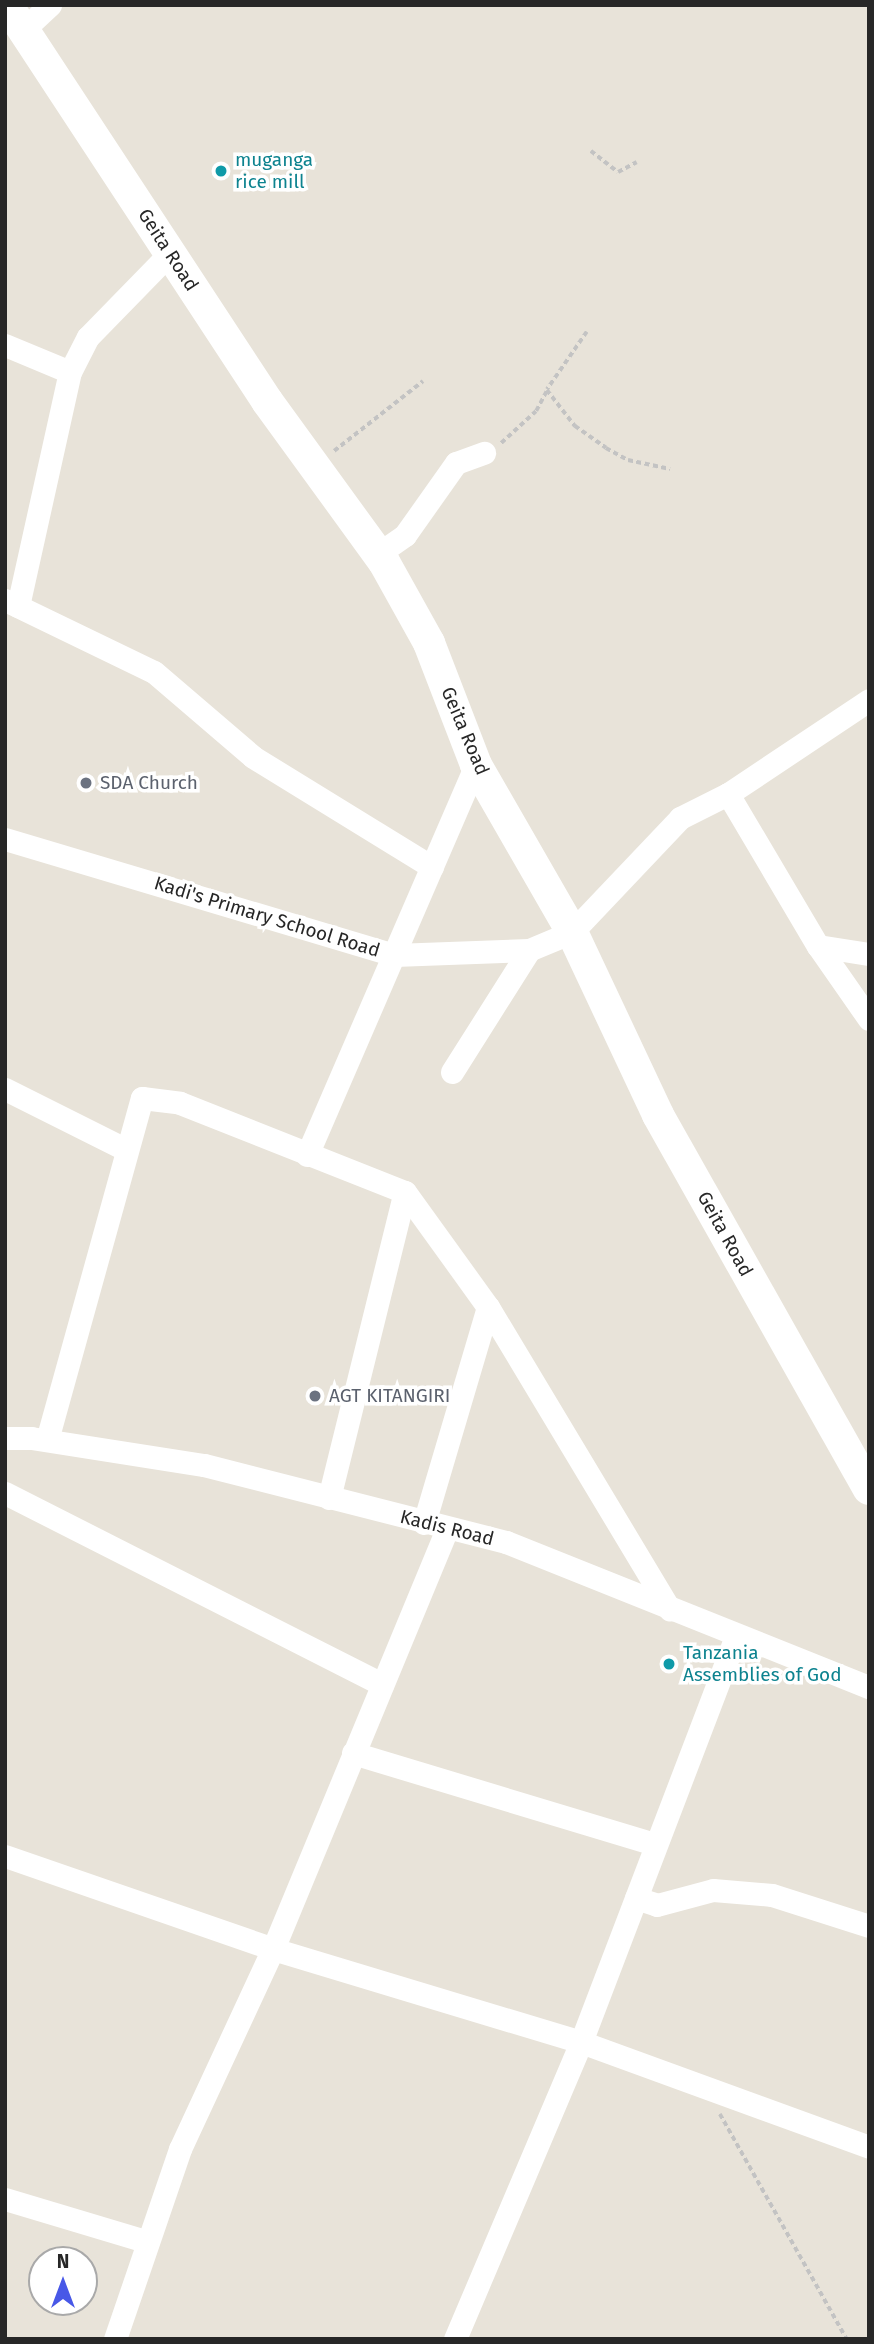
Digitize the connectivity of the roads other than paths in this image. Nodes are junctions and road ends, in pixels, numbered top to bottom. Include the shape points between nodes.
1 (50, 5) edge
2 (15, 18) edge
3 (170, 253) junction
4 (5, 345) edge
5 (69, 372) junction
6 (484, 453) road end
7 (378, 554) junction
8 (12, 603) edge
9 (869, 701) edge
10 (476, 765) junction
11 (728, 794) junction
12 (5, 839) edge
13 (432, 867) junction
14 (572, 932) junction
15 (818, 946) junction
16 (529, 950) junction
17 (869, 954) edge
18 (394, 955) junction
19 (869, 1020) edge
20 (452, 1072) dead end
21 (5, 1089) edge
22 (125, 1149) junction
23 (307, 1155) junction
24 (405, 1192) junction
25 (488, 1307) junction
26 (5, 1438) edge
27 (47, 1440) junction
28 (869, 1489) edge
29 (5, 1493) edge
30 (329, 1498) junction
31 (435, 1526) junction
32 (670, 1610) junction
33 (736, 1637) junction
34 (382, 1684) junction
35 (869, 1687) edge
36 (353, 1753) junction
37 (654, 1844) junction
38 (5, 1856) edge
39 (636, 1898) junction
40 (869, 1926) edge
41 (273, 1949) junction
42 (581, 2042) junction
43 (869, 2147) edge
44 (5, 2199) edge
45 (148, 2242) junction
46 (115, 2339) edge
47 (455, 2339) edge

1 - 2 street
2 - 3 main road, Geita Road
3 - 5 street via 88,337
3 - 7 main road, Geita Road
4 - 5 street
5 - 8 street
6 - 7 street via 456,463 405,535
7 - 10 main road, Geita Road via 429,643
8 - 13 street via 154,672 253,757
9 - 11 street
10 - 13 street
10 - 14 main road, Geita Road
11 - 14 street via 680,818
11 - 15 street
12 - 18 street, Kadi's Primary School Road
13 - 18 street
14 - 16 street, Kadi's Primary School Road
14 - 28 main road, Geita Road via 658,1115
15 - 17 street
15 - 19 street
16 - 18 street, Kadi's Primary School Road
16 - 20 street
18 - 23 street
21 - 22 street
22 - 23 street via 142,1098 180,1103
22 - 27 street
23 - 24 street
24 - 25 street
24 - 30 street
25 - 31 street
25 - 32 street
26 - 27 street, Kadis Road
27 - 30 street, Kadis Road via 204,1465
29 - 34 street
30 - 31 street, Kadis Road
31 - 32 street, Kadis Road via 506,1542
31 - 34 street
32 - 33 street, Kadis Road
33 - 35 street, Kadis Road
33 - 37 street
34 - 36 street
36 - 37 street
36 - 41 street
37 - 39 street
38 - 41 street
39 - 40 street via 657,1905 713,1890 772,1895
39 - 42 street
41 - 42 street
41 - 45 street via 180,2149
42 - 43 street
42 - 47 street
44 - 45 street
45 - 46 street

